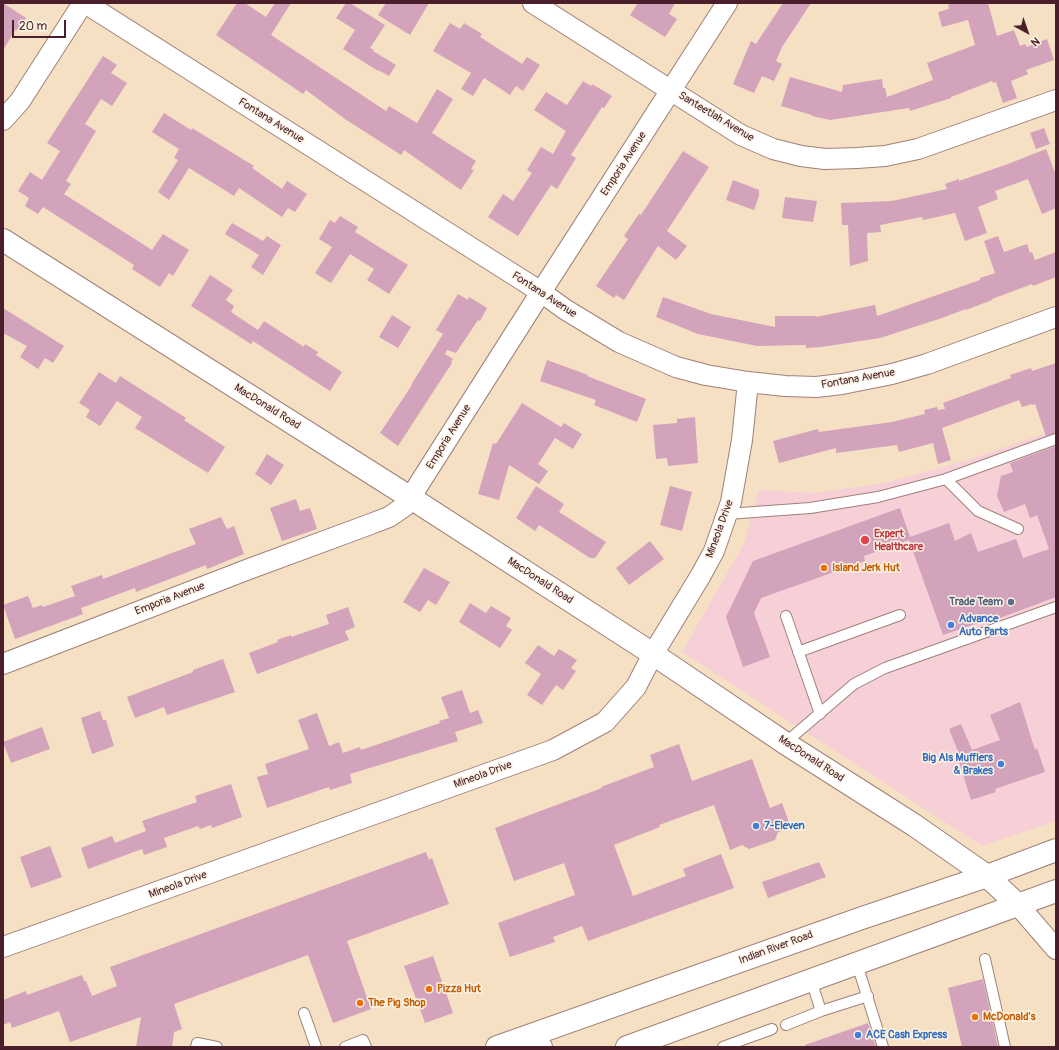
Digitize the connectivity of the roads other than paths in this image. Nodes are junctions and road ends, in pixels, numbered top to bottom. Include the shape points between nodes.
1 (84, 3) edge
2 (533, 3) edge
3 (727, 3) edge
4 (671, 90) junction
5 (1056, 100) edge
6 (3, 120) edge
7 (3, 240) edge
8 (541, 292) junction
9 (1056, 317) edge
10 (748, 382) junction
11 (1056, 439) edge
12 (946, 479) junction
13 (411, 498) junction
14 (727, 514) junction
15 (1018, 529) dead end
16 (1056, 607) edge
17 (900, 615) dead end
18 (786, 616) dead end
19 (798, 652) junction
20 (653, 654) junction
21 (3, 664) edge
22 (820, 714) junction
23 (785, 743) junction
24 (1056, 850) edge
25 (987, 876) junction
26 (1056, 891) edge
27 (1018, 905) junction
28 (3, 948) edge
29 (1056, 949) edge
30 (985, 959) dead end
31 (857, 964) junction
32 (811, 980) junction
33 (868, 996) junction
34 (821, 1011) junction
35 (304, 1013) dead end
36 (786, 1025) dead end
37 (772, 1029) dead end
38 (537, 1043) edge
39 (636, 1045) edge
40 (196, 1047) edge
41 (216, 1047) edge
42 (316, 1047) edge
43 (345, 1047) edge
44 (366, 1047) edge
45 (497, 1047) edge
46 (723, 1047) edge
47 (884, 1047) edge
48 (1005, 1047) edge

1 - 6 street via 20,101
1 - 8 street, Fontana Avenue
2 - 4 street, Santeetlah Avenue
3 - 4 street, Emporia Avenue
4 - 5 street, Santeetlah Avenue via 741,135 773,149 825,159 885,156 918,149
4 - 8 street, Emporia Avenue
7 - 13 street, MacDonald Road
8 - 10 street, Fontana Avenue via 626,346 676,367
8 - 13 street, Emporia Avenue
9 - 10 street, Fontana Avenue via 928,364 892,374 816,387
10 - 14 street, Mineola Drive via 742,440
11 - 12 lane
12 - 14 lane via 878,497 817,507
12 - 15 lane via 978,511
13 - 20 street, MacDonald Road
13 - 21 street, Emporia Avenue via 405,506 389,517
14 - 20 street, Mineola Drive via 714,552
16 - 22 lane via 885,668 854,684
17 - 19 lane
18 - 19 lane
19 - 22 lane
20 - 23 street, MacDonald Road
20 - 28 street, Mineola Drive via 636,688 605,722 553,750
22 - 23 lane
23 - 25 street, MacDonald Road via 914,825
24 - 25 street, Indian River Road
25 - 27 street, MacDonald Road
25 - 38 street, Indian River Road via 862,918
26 - 27 street
27 - 29 street, MacDonald Road
27 - 31 street
30 - 48 lane
31 - 32 street
31 - 33 lane
32 - 34 lane
32 - 39 street
33 - 34 lane
33 - 47 lane
34 - 36 lane
35 - 42 lane
37 - 46 lane
38 - 45 street, Indian River Road
40 - 41 lane via 197,1043
43 - 44 lane via 363,1040

